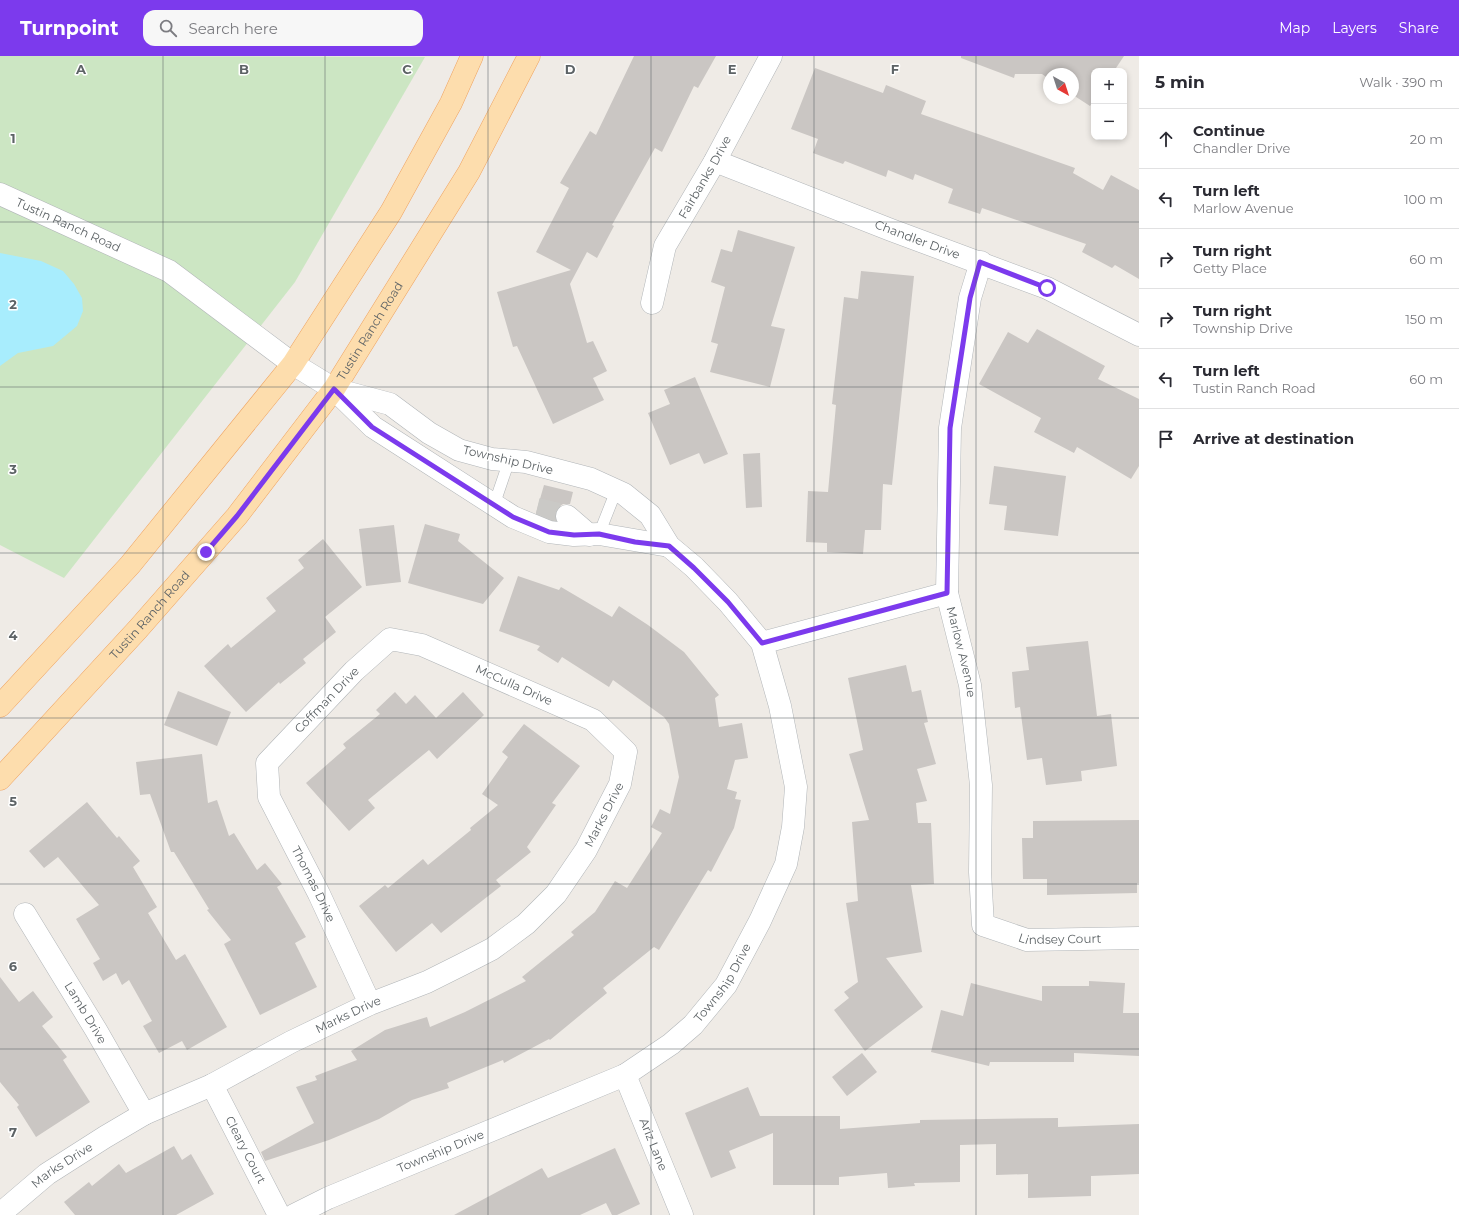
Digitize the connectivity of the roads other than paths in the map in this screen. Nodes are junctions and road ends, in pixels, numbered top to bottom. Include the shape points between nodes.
1 (472, 56) edge
2 (530, 56) edge
3 (771, 56) edge
4 (715, 161) junction
5 (0, 194) edge
6 (980, 262) junction
7 (652, 304) dead end
8 (1139, 335) edge
9 (293, 364) junction
10 (334, 389) junction
11 (509, 461) junction
12 (616, 491) junction
13 (494, 505) junction
14 (537, 509) tunnel mouth
15 (567, 516) tunnel mouth
16 (513, 517) junction
17 (594, 535) junction
18 (669, 546) junction
19 (947, 593) junction
20 (390, 639) joint
21 (762, 643) junction
22 (0, 706) edge
23 (626, 752) joint
24 (267, 763) joint
25 (0, 779) edge
26 (25, 914) dead end
27 (983, 925) joint
28 (1139, 938) edge
29 (370, 1004) junction
30 (625, 1075) junction
31 (212, 1084) junction
32 (144, 1114) junction
33 (0, 1214) edge
34 (279, 1215) edge
35 (294, 1215) edge
36 (682, 1215) edge

1 - 9 main road via 450,103 391,212
2 - 10 main road, Tustin Ranch Road via 469,172
3 - 4 street, Fairbanks Drive
4 - 6 street, Chandler Drive
4 - 7 street, Fairbanks Drive via 665,246
5 - 9 street, Tustin Ranch Road via 169,271
6 - 8 street, Chandler Drive via 1047,288
6 - 19 street, Marlow Avenue via 970,298 950,428
9 - 10 street, Township Drive
9 - 22 main road via 130,565
10 - 11 street, Township Drive via 390,404 429,433 459,450
10 - 13 street, Township Drive via 372,427
10 - 25 main road, Tustin Ranch Road via 237,516 138,629
11 - 12 street, Township Drive via 526,462 591,479
11 - 13 lane
12 - 17 lane
12 - 18 street, Township Drive via 624,494 650,515
13 - 16 street, Township Drive
14 - 16 street
15 - 17 street, Township Drive
16 - 17 street, Township Drive via 549,532
17 - 18 street, Township Drive
18 - 21 street, Township Drive via 728,602
19 - 21 street
19 - 27 street, Marlow Avenue via 970,685 981,785 980,872
20 - 23 street, McCulla Drive via 422,645 593,720
20 - 24 street, Coffman Drive via 354,671
21 - 30 street, Township Drive via 780,706 796,787 793,826 786,864 760,921 726,985 693,1025 671,1044
23 - 29 street, Marks Drive via 620,784 586,850 556,894 526,924 492,949 461,965 427,982
24 - 29 street, Thomas Drive via 269,797 323,901
26 - 32 street, Lamb Drive
27 - 28 street, Lindsey Court via 1027,940
29 - 31 street, Marks Drive via 290,1042
30 - 35 street, Township Drive via 328,1198
30 - 36 street, Ariz Lane
31 - 32 street, Marks Drive
31 - 34 street, Cleary Court
32 - 33 street, Marks Drive via 47,1174

